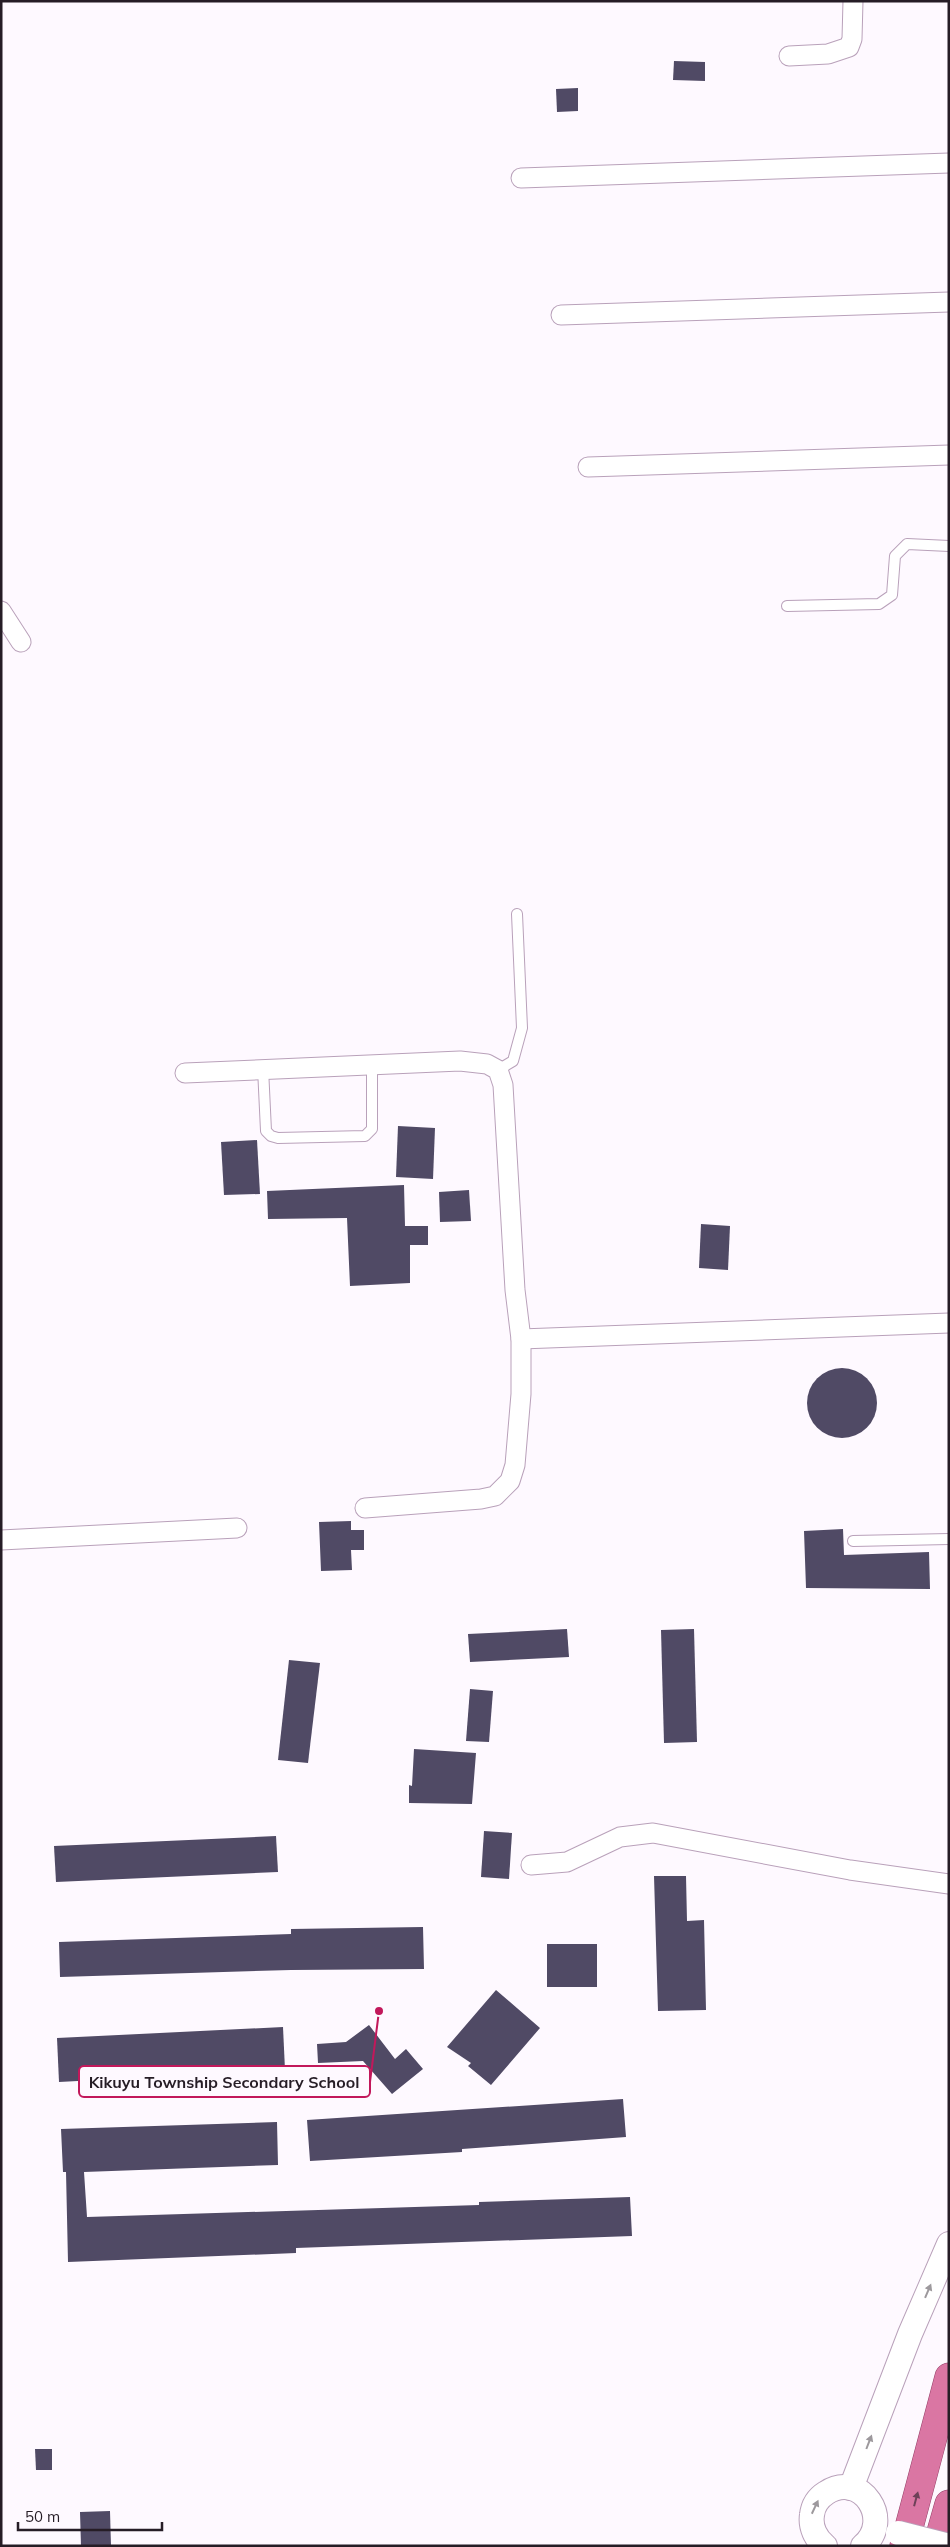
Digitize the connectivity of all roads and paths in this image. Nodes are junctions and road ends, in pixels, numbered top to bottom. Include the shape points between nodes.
1 (853, 1) edge
2 (788, 56) dead end
3 (949, 164) edge
4 (521, 178) dead end
5 (949, 302) edge
6 (560, 315) dead end
7 (949, 455) edge
8 (588, 467) dead end
9 (949, 546) edge
10 (787, 606) dead end
11 (1, 611) edge
12 (21, 642) dead end
13 (517, 914) dead end
14 (372, 1064) junction
15 (263, 1068) junction
16 (498, 1070) junction
17 (184, 1073) dead end
18 (949, 1323) edge
19 (521, 1339) junction
20 (365, 1508) dead end
21 (237, 1528) dead end
22 (949, 1539) edge
23 (1, 1540) edge
24 (853, 1541) dead end
25 (532, 1865) dead end
26 (949, 1884) edge
27 (949, 2244) edge
28 (949, 2377) edge
29 (851, 2488) junction
30 (949, 2504) edge
31 (869, 2537) edge
32 (901, 2540) edge
33 (825, 2546) edge
34 (937, 2546) edge
35 (949, 2546) edge

1 - 2 street via 849,47 828,54
3 - 4 street
5 - 6 street
7 - 8 street
9 - 10 lane via 906,544 895,556 892,595 879,604
11 - 12 street
13 - 16 lane via 522,1028 513,1061
14 - 15 street
14 - 15 lane via 372,1129 365,1136 271,1136 266,1131
14 - 16 street via 460,1062 488,1064
15 - 17 street
16 - 19 street via 503,1085 515,1290
18 - 19 street
19 - 20 street via 521,1394 515,1465 504,1490 496,1496 481,1499
21 - 23 street
22 - 24 lane
25 - 26 street via 567,1862 620,1837 653,1833 850,1870
29 -> 27 street via 910,2334
32 -> 28 highway
29 - 31 street via 869,2498 876,2513
33 -> 29 street via 812,2526 815,2504 831,2490
30 - 34 highway
31 - 32 street
32 - 35 street, bridge

